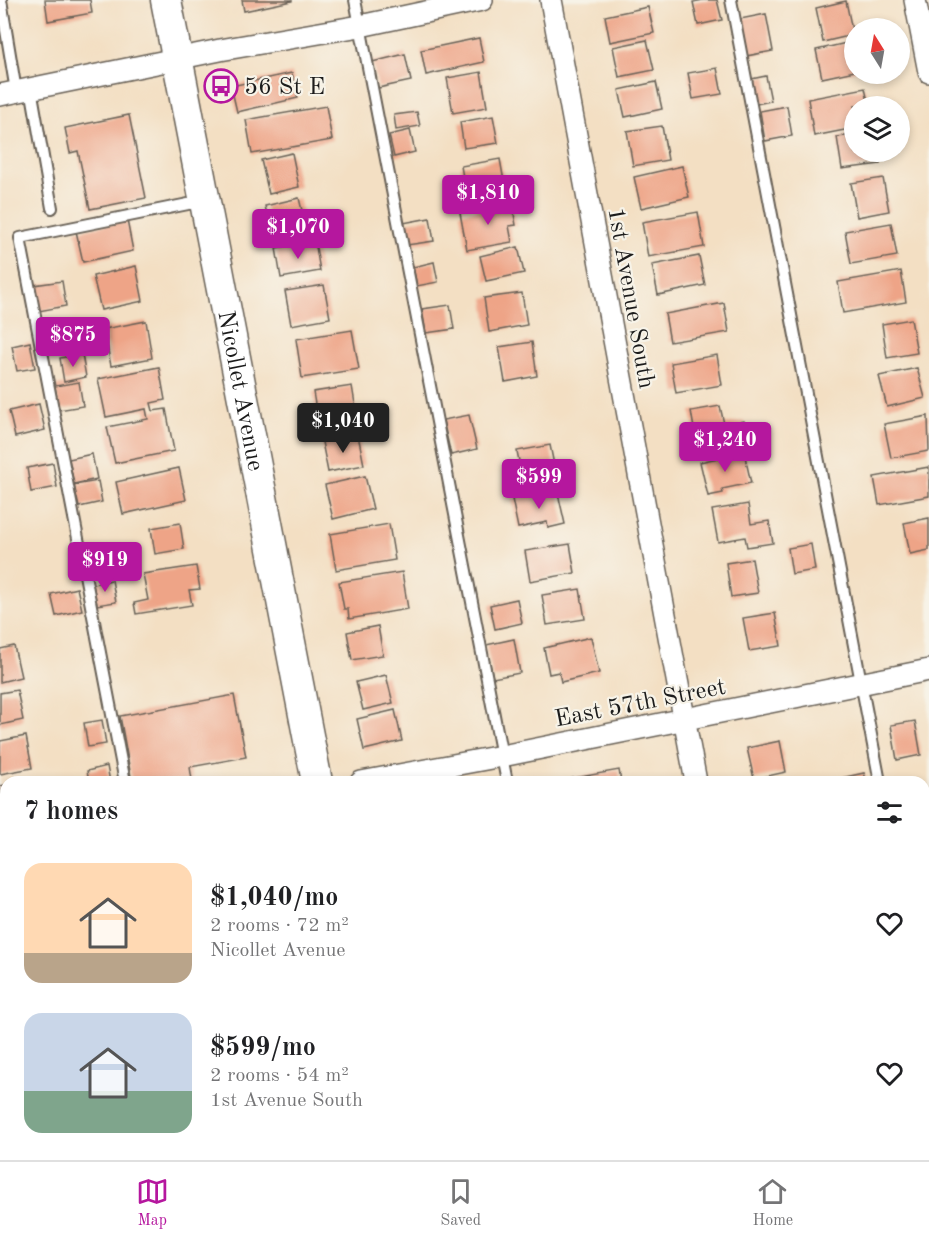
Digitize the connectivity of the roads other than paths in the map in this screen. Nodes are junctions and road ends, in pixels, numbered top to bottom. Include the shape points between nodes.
1 (1, 0) edge
2 (166, 0) edge
3 (356, 0) edge
4 (482, 0) edge
5 (551, 0) edge
6 (731, 0) edge
7 (915, 0) edge
8 (360, 26) junction
9 (177, 58) junction
10 (929, 72) edge
11 (16, 91) edge
12 (206, 201) junction
13 (52, 208) dead end
14 (929, 670) edge
15 (862, 684) junction
16 (684, 720) junction
17 (502, 756) junction
18 (124, 776) edge
19 (316, 776) edge
20 (394, 776) edge
21 (506, 776) edge
22 (695, 776) edge
23 (879, 776) edge

1 - 11 lane
2 - 9 main road, Nicollet Avenue
3 - 8 lane
4 - 8 street
5 - 16 street, 1st Avenue South
6 - 15 lane
7 - 10 street
8 - 9 street
8 - 17 lane
9 - 11 street
9 - 12 main road, Nicollet Avenue
11 - 13 lane
12 - 18 lane via 20,238
12 - 19 main road, Nicollet Avenue
14 - 15 street, East 57th Street
15 - 16 street, East 57th Street
15 - 23 lane
16 - 17 street, East 57th Street
16 - 22 street, 1st Avenue South
17 - 20 street, East 57th Street
17 - 21 lane

